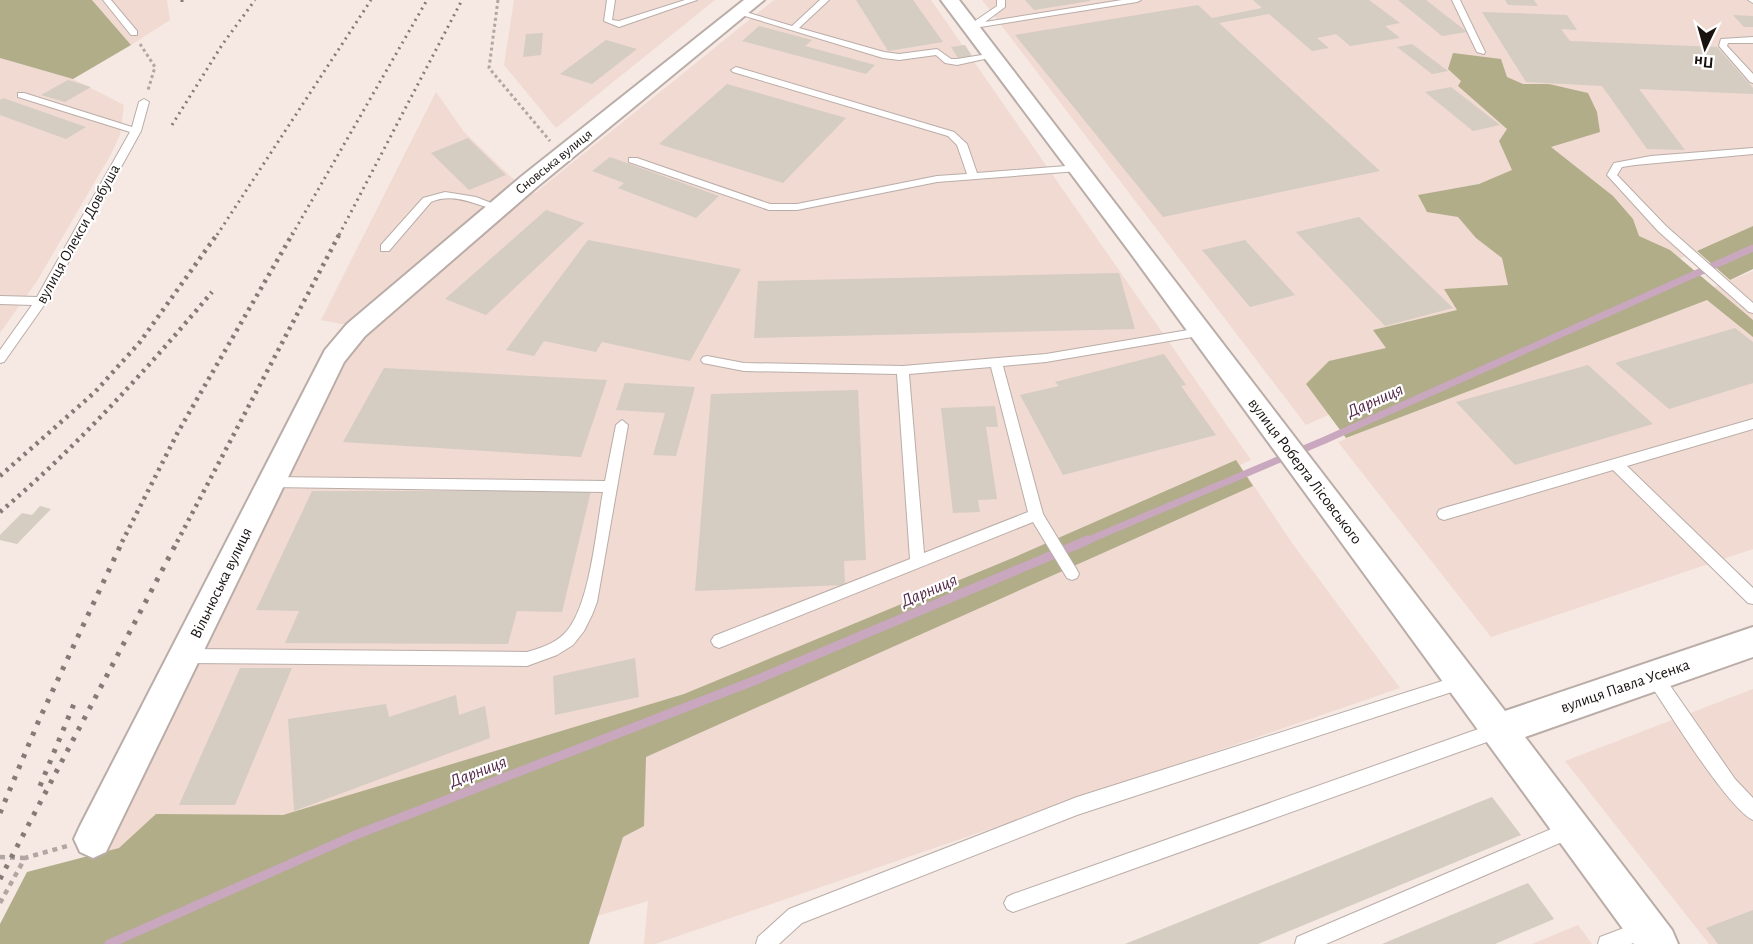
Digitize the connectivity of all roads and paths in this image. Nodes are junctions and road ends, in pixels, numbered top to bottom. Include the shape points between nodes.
1 (106, 0) edge
2 (498, 0) edge
3 (611, 0) edge
4 (693, 0) edge
5 (825, 0) edge
6 (950, 0) edge
7 (1001, 0) edge
8 (1137, 0) edge
9 (1456, 0) edge
10 (747, 7) edge
11 (971, 27) junction
12 (794, 28) junction
13 (134, 33) joint
14 (1753, 40) edge
15 (1481, 52) dead end
16 (993, 56) junction
17 (736, 70) dead end
18 (1753, 80) edge
19 (21, 94) dead end
20 (144, 102) joint
21 (136, 131) junction
22 (1753, 151) edge
23 (562, 155) junction
24 (633, 160) dead end
25 (1078, 168) junction
26 (973, 176) junction
27 (499, 208) junction
28 (385, 248) dead end
29 (0, 300) edge
30 (40, 302) junction
31 (1753, 309) edge
32 (356, 330) joint
33 (1200, 332) junction
34 (0, 359) edge
35 (707, 360) dead end
36 (996, 363) junction
37 (903, 370) junction
38 (1753, 424) edge
39 (622, 425) dead end
40 (1616, 464) junction
41 (271, 482) junction
42 (612, 487) junction
43 (1444, 514) dead end
44 (1036, 515) junction
45 (917, 562) junction
46 (1072, 574) dead end
47 (1753, 598) edge
48 (719, 641) dead end
49 (1753, 642) edge
50 (185, 656) junction
51 (1654, 676) junction
52 (1461, 682) junction
53 (1498, 730) junction
54 (1753, 811) edge
55 (1572, 829) junction
56 (93, 839) joint
57 (0, 858) edge
58 (25, 858) junction
59 (0, 903) edge
60 (1013, 903) dead end
61 (1653, 936) edge
62 (765, 944) edge
63 (1304, 944) edge
64 (1607, 944) edge

1 - 13 lane
2 - 23 path via 489,68
3 - 4 lane via 608,21 619,24
5 - 12 lane
6 - 11 street, вулиця Роберта Лісовського
7 - 11 lane via 999,10
8 - 11 lane
9 - 15 lane
10 - 12 lane
10 - 23 street, Сновська вулиця
11 - 16 street, вулиця Роберта Лісовського
12 - 16 lane via 891,57 937,52 956,62
13 - 20 path via 155,67
14 - 18 lane via 1724,41 1723,46
16 - 25 street, вулиця Роберта Лісовського
17 - 26 lane via 951,134 962,144
19 - 21 lane
20 - 21 lane, вулиця Олекси Довбуша
21 - 30 lane, вулиця Олекси Довбуша
22 - 31 lane via 1638,160 1618,165 1611,175 1677,245
23 - 27 street, Сновська вулиця
24 - 26 lane via 769,207 782,208
25 - 26 lane
25 - 33 street, вулиця Роберта Лісовського
27 - 28 lane via 457,195 435,195
27 - 32 street, Сновська вулиця
29 - 30 lane
30 - 34 lane, вулиця Олекси Довбуша
32 - 41 street, Вільнюська вулиця via 334,357
33 - 36 lane
33 - 52 street, вулиця Роберта Лісовського
35 - 37 lane via 744,367
36 - 37 lane
36 - 44 lane
37 - 45 lane
38 - 40 lane
39 - 42 lane
40 - 43 lane
40 - 47 lane
41 - 42 lane
41 - 50 street, Вільнюська вулиця
42 - 50 lane via 590,602 579,630 557,649 527,659
44 - 45 lane
44 - 46 lane
45 - 48 lane
49 - 51 street, вулиця Павла Усенка
50 - 56 street, Вільнюська вулиця
51 - 53 street, вулиця Павла Усенка
51 - 54 lane via 1729,785
52 - 53 street, вулиця Роберта Лісовського
52 - 62 lane via 1077,806 796,916
53 - 55 street, вулиця Роберта Лісовського
53 - 60 lane
55 - 61 street, вулиця Роберта Лісовського
55 - 63 lane
56 - 58 path
57 - 58 path
58 - 59 path
61 - 64 lane

